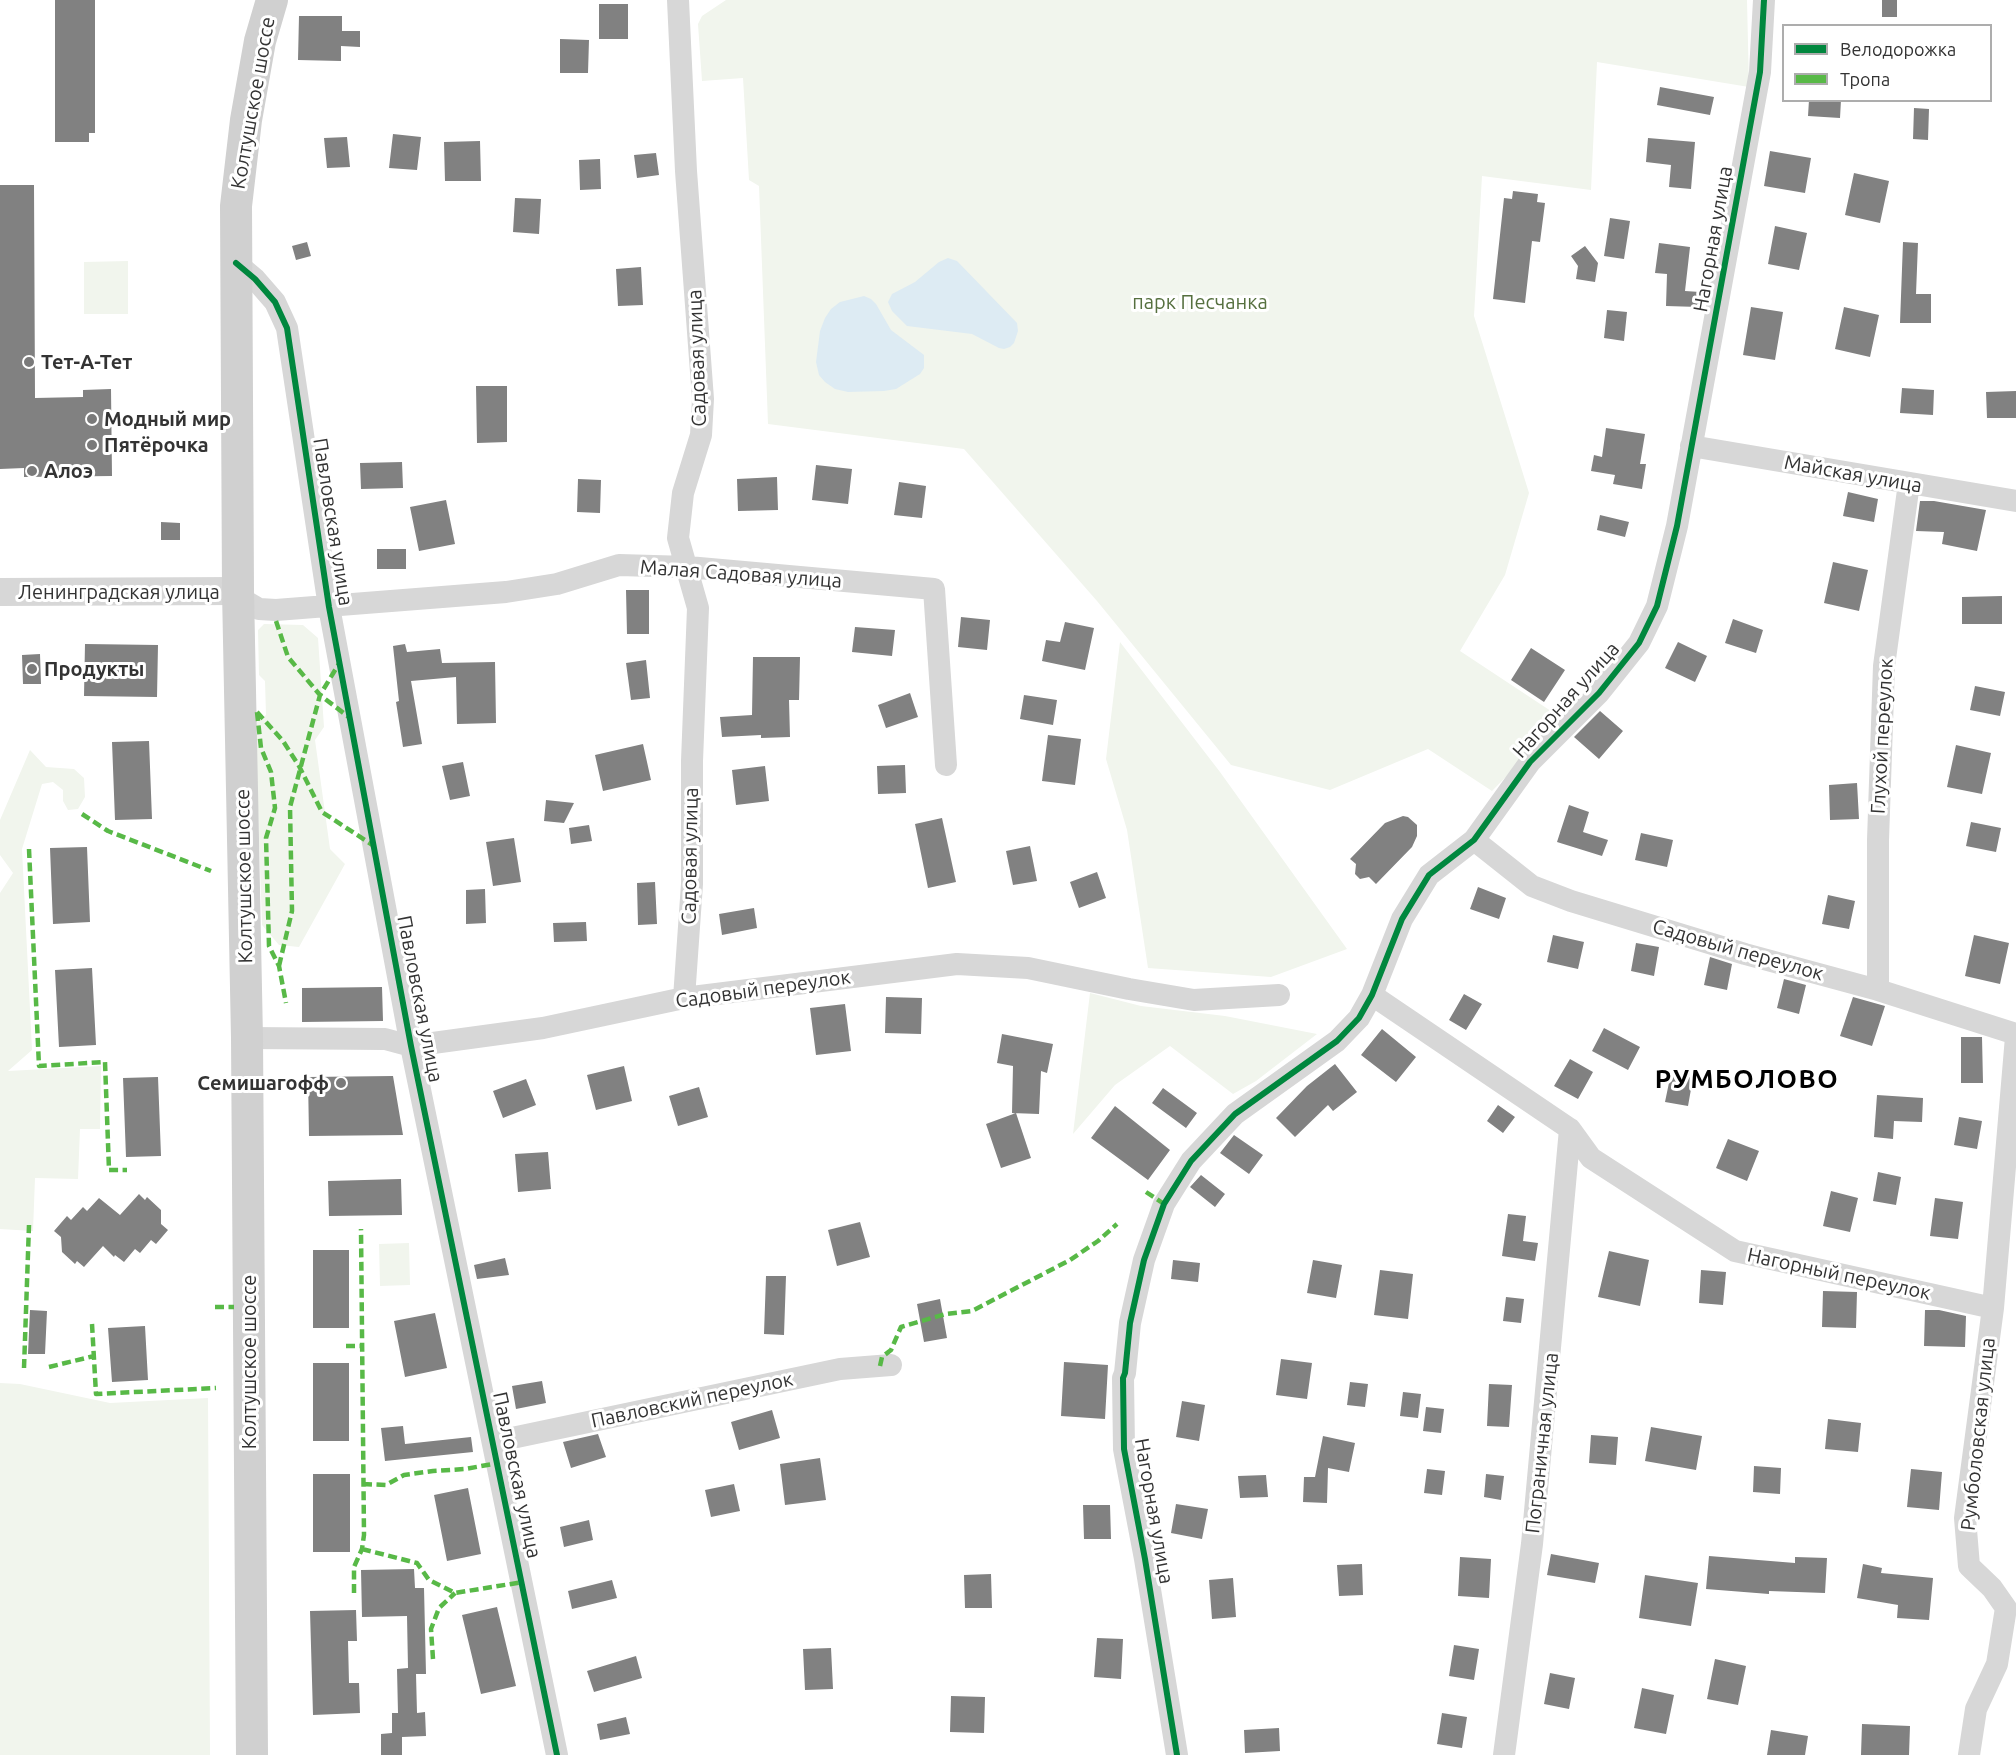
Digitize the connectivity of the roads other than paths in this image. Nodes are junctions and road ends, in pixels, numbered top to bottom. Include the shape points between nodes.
1 (272, 0) edge
2 (678, 0) edge
3 (1764, 0) edge
4 (236, 263) junction
5 (1691, 446) junction
6 (1909, 483) junction
7 (2016, 501) edge
8 (688, 567) junction
9 (238, 591) junction
10 (0, 592) edge
11 (329, 607) junction
12 (946, 765) dead end
13 (1474, 840) junction
14 (1878, 990) junction
15 (1279, 995) dead end
16 (1372, 995) junction
17 (684, 998) junction
18 (2016, 1035) edge
19 (247, 1038) junction
20 (411, 1046) junction
21 (1570, 1129) junction
22 (1993, 1308) junction
23 (891, 1365) dead end
24 (494, 1442) junction
25 (2011, 1613) edge
26 (252, 1755) edge
27 (557, 1755) edge
28 (1177, 1755) edge
29 (1504, 1755) edge
30 (1969, 1755) edge

1 - 4 main road, Колтушское шоссе via 260,41 246,120 236,206
2 - 8 street, Садовая улица via 703,399 700,435 682,493 678,538
3 - 5 street, Нагорная улица via 1760,72
4 - 9 main road, Колтушское шоссе
4 - 11 street, Павловская улица via 275,303 286,328
5 - 6 street, Майская улица
5 - 13 street, Нагорная улица via 1665,577 1657,606 1639,643 1599,693 1530,762
6 - 7 street, Майская улица
6 - 14 street, Глухой переулок via 1884,666
8 - 11 street, Малая Садовая улица via 619,565 557,584 506,592
8 - 12 street, Малая Садовая улица via 934,590
8 - 17 street, Садовая улица via 698,608 692,884
9 - 10 street, Ленинградская улица
9 - 11 street, Малая Садовая улица via 259,609
9 - 19 main road, Колтушское шоссе
11 - 20 street, Павловская улица
13 - 14 street, Садовый переулок via 1532,886 1571,901
13 - 16 street, Нагорная улица via 1429,875 1402,919
14 - 18 street, Садовый переулок
15 - 17 street, Садовый переулок via 1194,1000 1028,968 957,964
16 - 21 street, Нагорный переулок
16 - 28 street, Нагорная улица via 1359,1018 1337,1041 1235,1114 1191,1161 1164,1204 1144,1260 1122,1378 1124,1449
17 - 20 street, Садовый переулок via 543,1028
18 - 22 street, Румболовская улица
19 - 20 street, Садовый переулок via 385,1039
19 - 26 main road, Колтушское шоссе
20 - 24 street, Павловская улица
21 - 22 street, Нагорный переулок via 1591,1158 1735,1251
21 - 29 street, Пограничная улица via 1532,1544
22 - 25 street, Румболовская улица via 1965,1518 1969,1566
23 - 24 street, Павловский переулок via 840,1369
24 - 27 street, Павловская улица
25 - 30 street, Румболовская улица via 1997,1664 1976,1709

